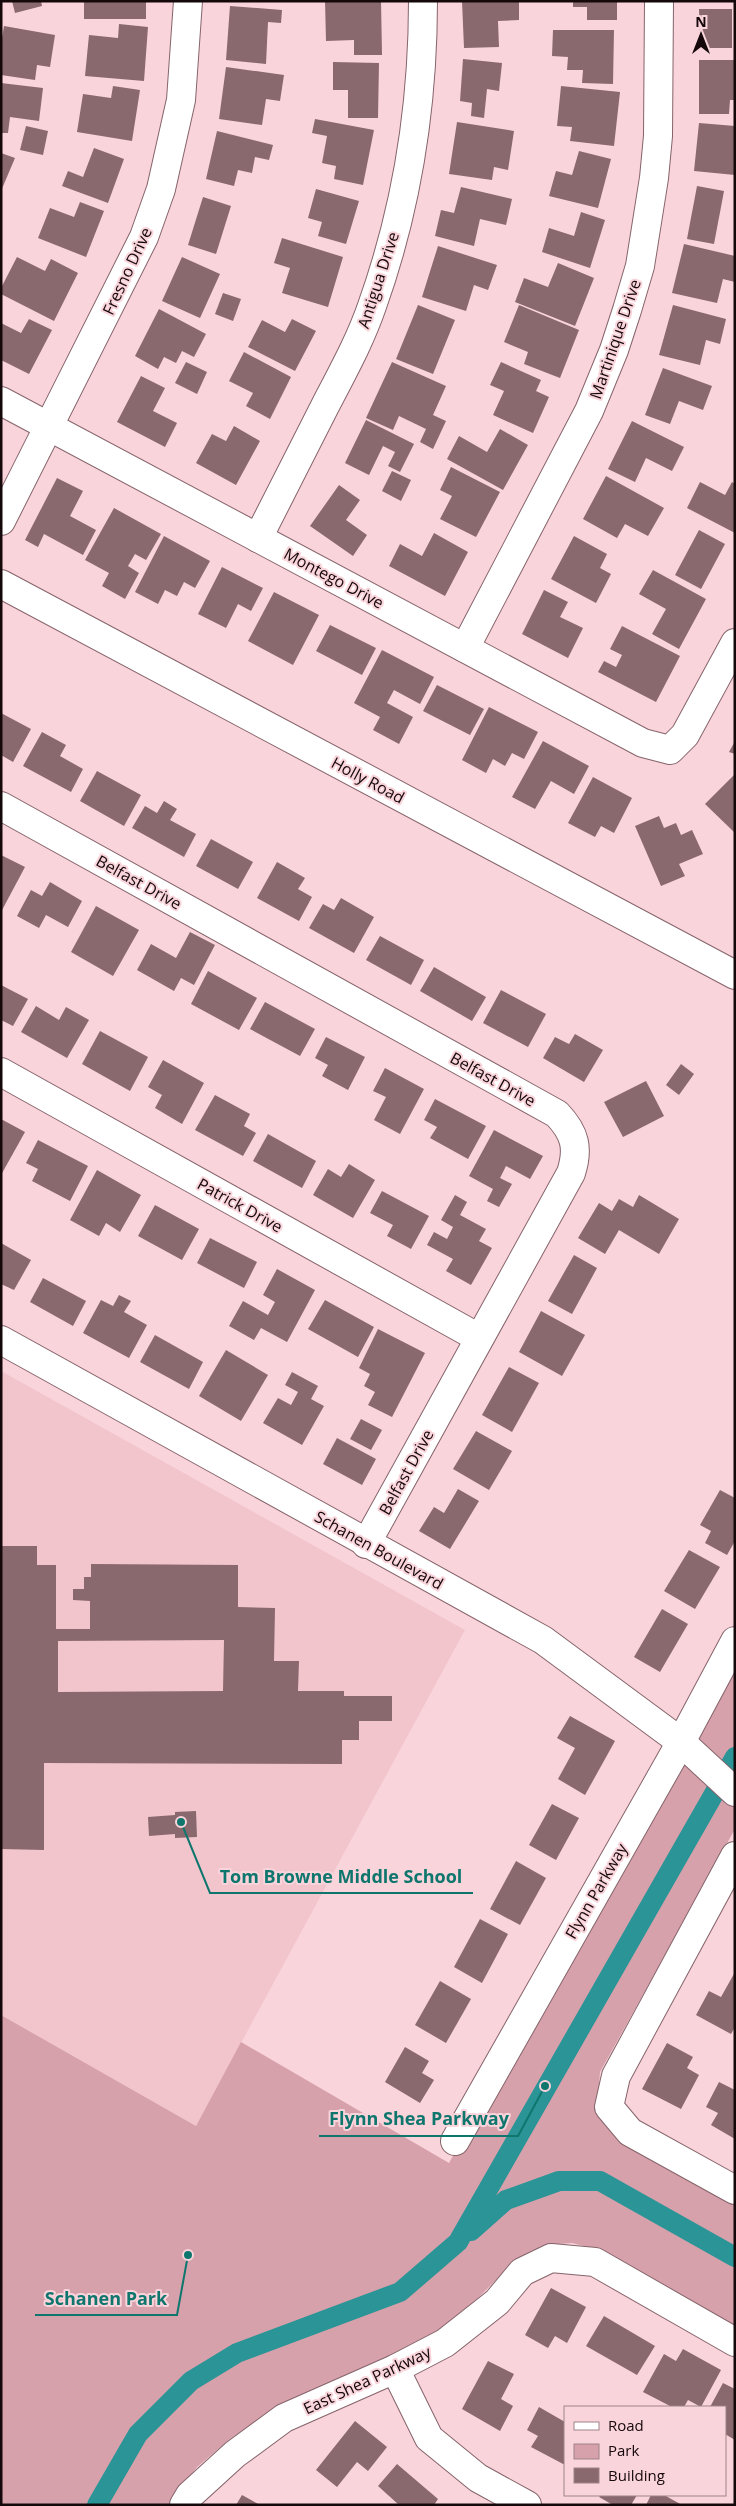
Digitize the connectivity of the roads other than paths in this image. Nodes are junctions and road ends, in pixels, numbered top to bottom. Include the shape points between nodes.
1 (188, 1) edge
2 (424, 1) edge
3 (659, 1) edge
4 (1, 401) edge
5 (49, 426) junction
6 (1, 521) edge
7 (258, 538) junction
8 (1, 584) edge
9 (735, 643) edge
10 (465, 648) junction
11 (1, 806) edge
12 (735, 975) edge
13 (1, 1072) edge
14 (479, 1338) junction
15 (1, 1340) edge
16 (366, 1544) junction
17 (735, 1641) edge
18 (690, 1750) junction
19 (733, 1790) edge
20 (735, 1856) edge
21 (455, 2141) dead end
22 (735, 2190) edge
23 (735, 2342) edge
24 (395, 2369) junction
25 (184, 2505) edge
26 (527, 2505) edge

1 - 5 street, Fresno Drive via 181,100 161,189 131,268
2 - 7 street, Antigua Drive via 420,88 412,154 390,250 356,347
3 - 10 street, Martinique Drive via 656,161 648,223 630,301 589,411
4 - 5 street, Montego Drive
5 - 6 street, Fresno Drive
5 - 7 street, Montego Drive
7 - 10 street, Montego Drive
8 - 12 street, Holly Road
9 - 10 street, Montego Drive via 685,735 670,750 643,743
11 - 14 street, Belfast Drive via 557,1114 568,1126 575,1142 576,1159 571,1173
13 - 14 street, Patrick Drive
14 - 16 street, Belfast Drive
15 - 16 street, Schanen Boulevard
16 - 18 street, Schanen Boulevard via 543,1640
17 - 18 street, Flynn Parkway
18 - 19 street, Schanen Boulevard
18 - 21 street, Flynn Parkway
20 - 22 street via 616,2076 609,2107 630,2132
23 - 24 street, East Shea Parkway via 595,2262 551,2258 522,2272 497,2302 445,2343
24 - 25 street, East Shea Parkway via 284,2418 235,2454 190,2495
24 - 26 street via 430,2438 478,2478

